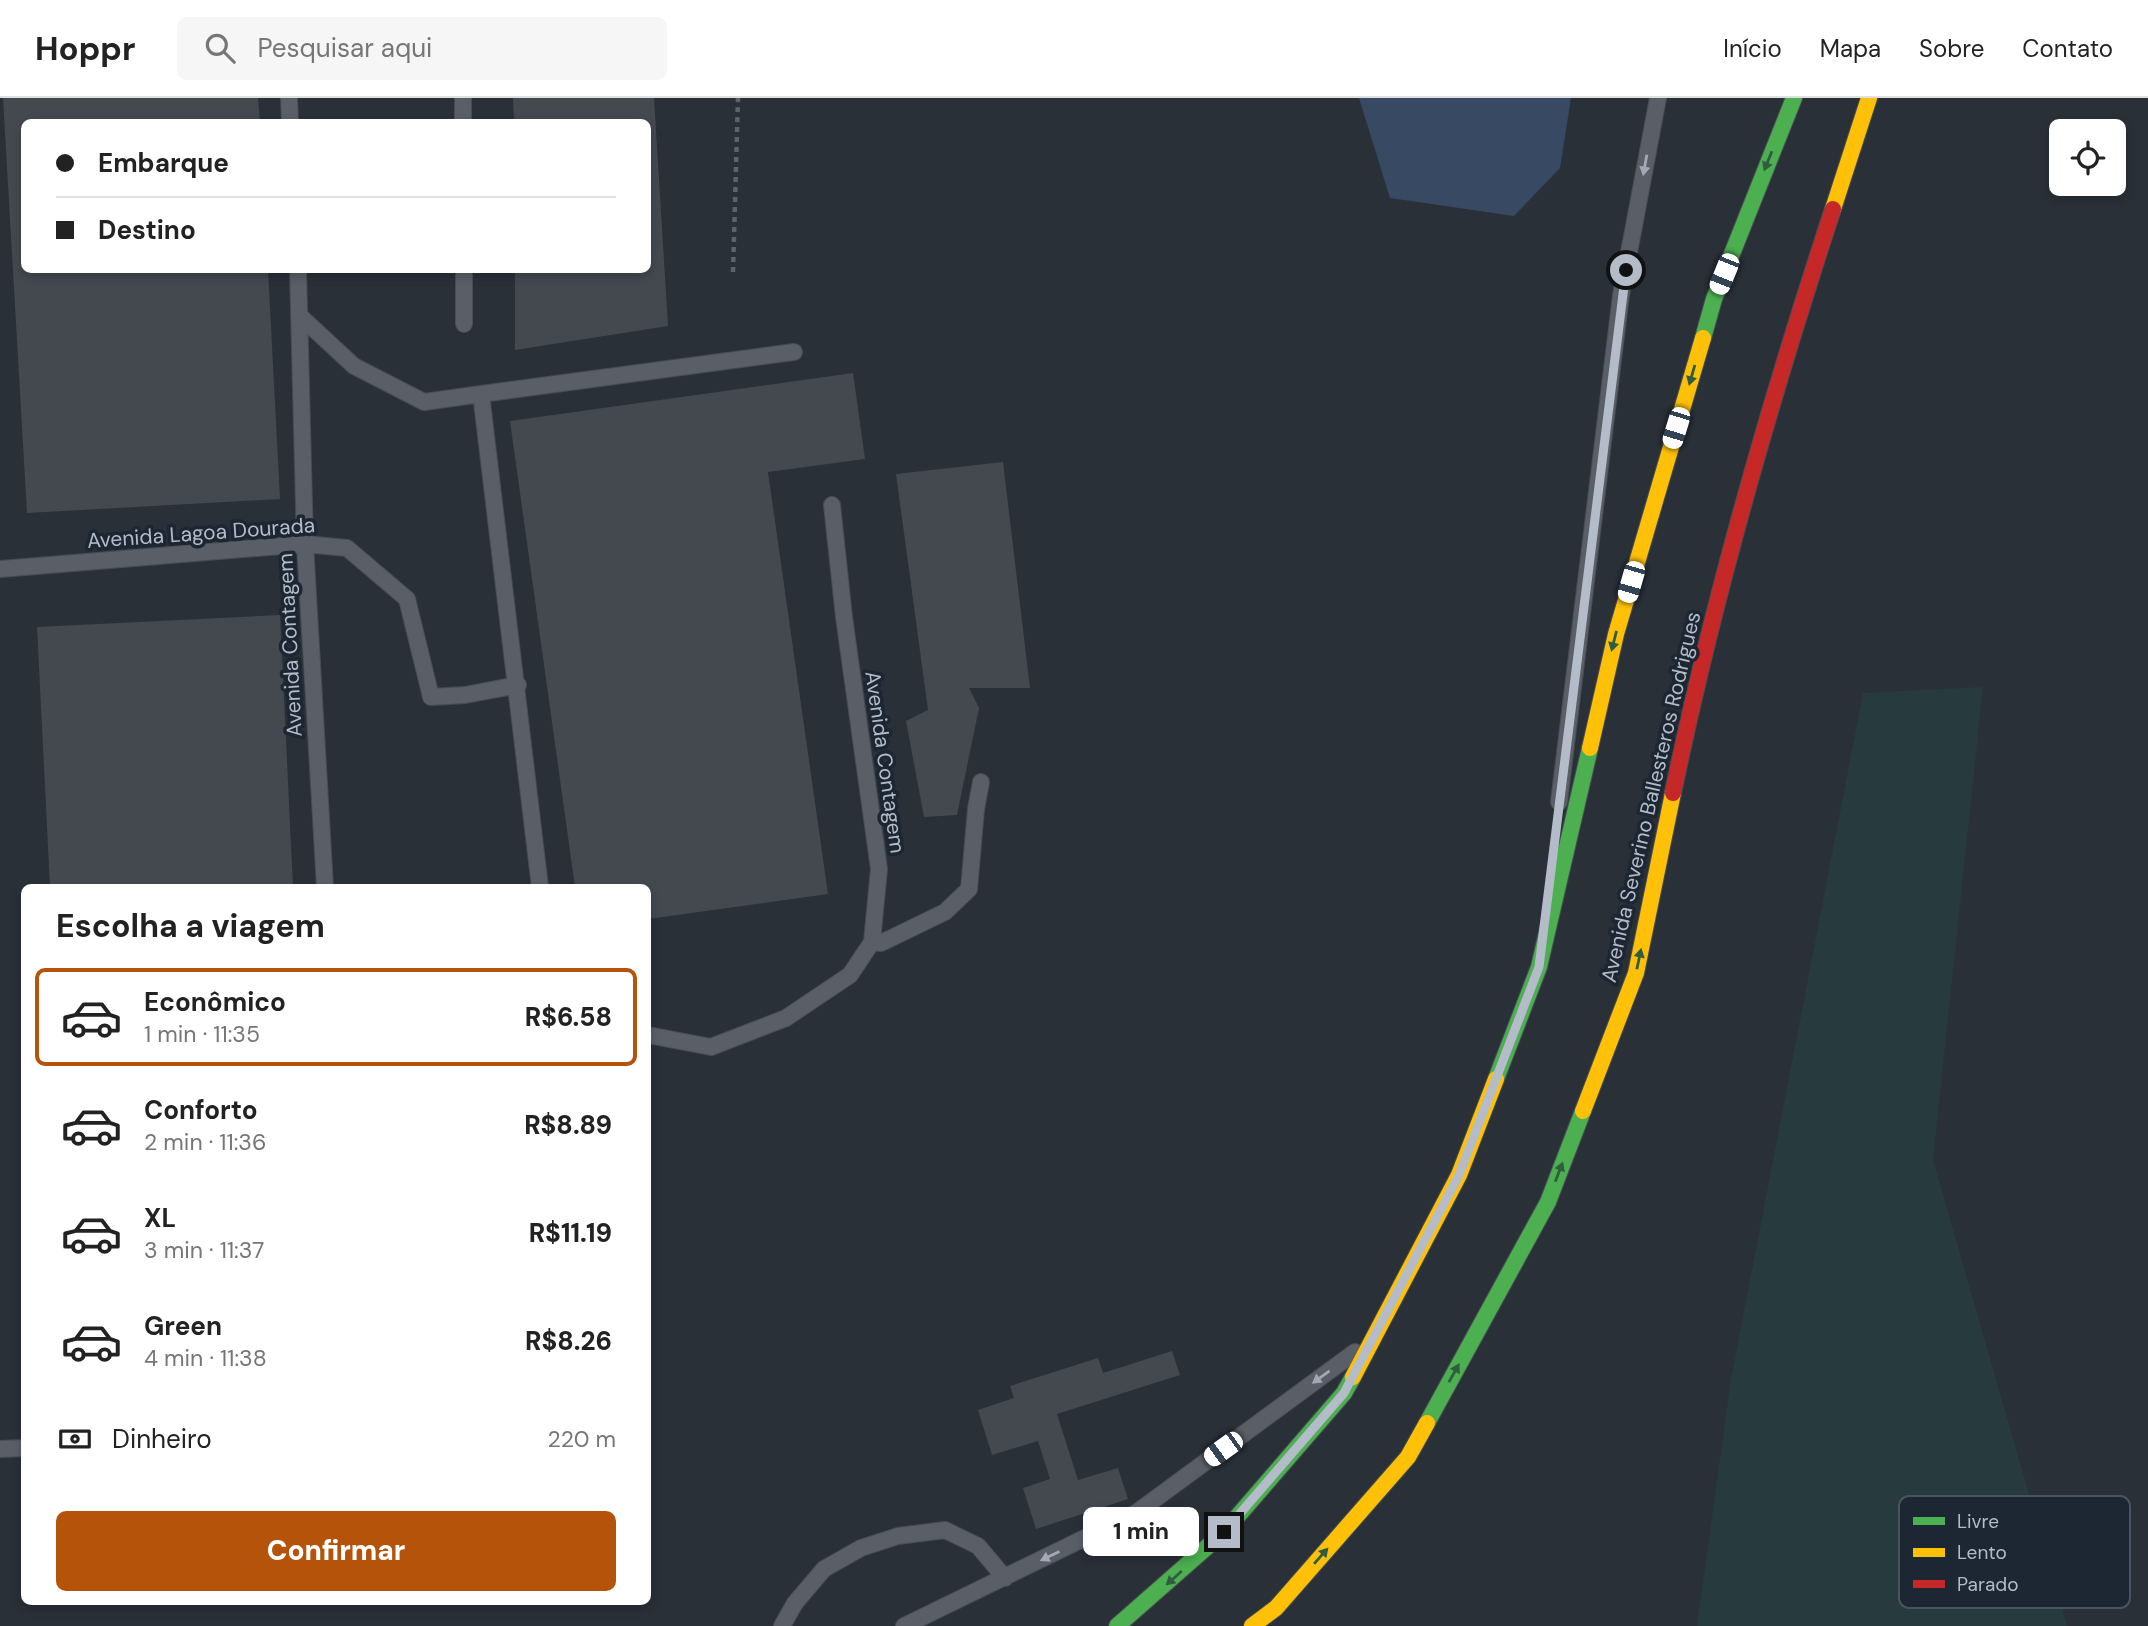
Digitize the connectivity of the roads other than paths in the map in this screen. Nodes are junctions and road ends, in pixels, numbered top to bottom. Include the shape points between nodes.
1 (289, 98) edge
2 (463, 98) edge
3 (1658, 98) edge
4 (1794, 98) edge
5 (1869, 98) edge
6 (290, 119) edge
7 (463, 119) edge
8 (298, 273) edge
9 (464, 273) edge
10 (301, 317) junction
11 (464, 324) dead end
12 (793, 352) dead end
13 (481, 394) junction
14 (832, 505) dead end
15 (306, 544) junction
16 (0, 569) edge
17 (518, 685) junction
18 (981, 782) dead end
19 (325, 884) edge
20 (540, 884) edge
21 (872, 942) junction
22 (1539, 967) junction
23 (651, 1036) edge
24 (1376, 1336) junction
25 (0, 1448) edge
26 (21, 1448) edge
27 (1005, 1578) junction
28 (782, 1626) edge
29 (904, 1626) edge
30 (1117, 1626) edge
31 (1252, 1626) edge

1 - 6 lane
2 - 7 lane
3 -> 22 lane via 1622,295
4 -> 22 main road via 1714,299 1623,607
31 -> 5 main road, Avenida Severino Ballesteros Rodrigues via 1276,1608 1408,1457 1548,1202 1636,973 1701,660 1791,337
8 - 10 lane, Avenida Contagem
9 - 11 lane
10 - 13 lane via 354,366 424,402
10 - 15 lane, Avenida Contagem
12 - 13 lane
13 - 17 lane
14 - 21 lane, Avenida Contagem via 879,869
15 - 16 lane, Avenida Lagoa Dourada
15 - 17 lane, Avenida Lagoa Dourada via 346,548 407,599 431,697
15 - 19 lane, Avenida Contagem
17 - 20 lane
18 - 21 lane via 969,888 945,912 881,943
21 - 23 lane, Avenida Contagem via 850,975 786,1018 711,1046
22 - 24 main road via 1459,1175
24 -> 27 lane via 1136,1513
24 -> 30 main road via 1344,1393 1224,1532
25 - 26 lane
27 - 28 lane via 978,1546 945,1530 898,1536 861,1548 824,1569
27 - 29 lane

